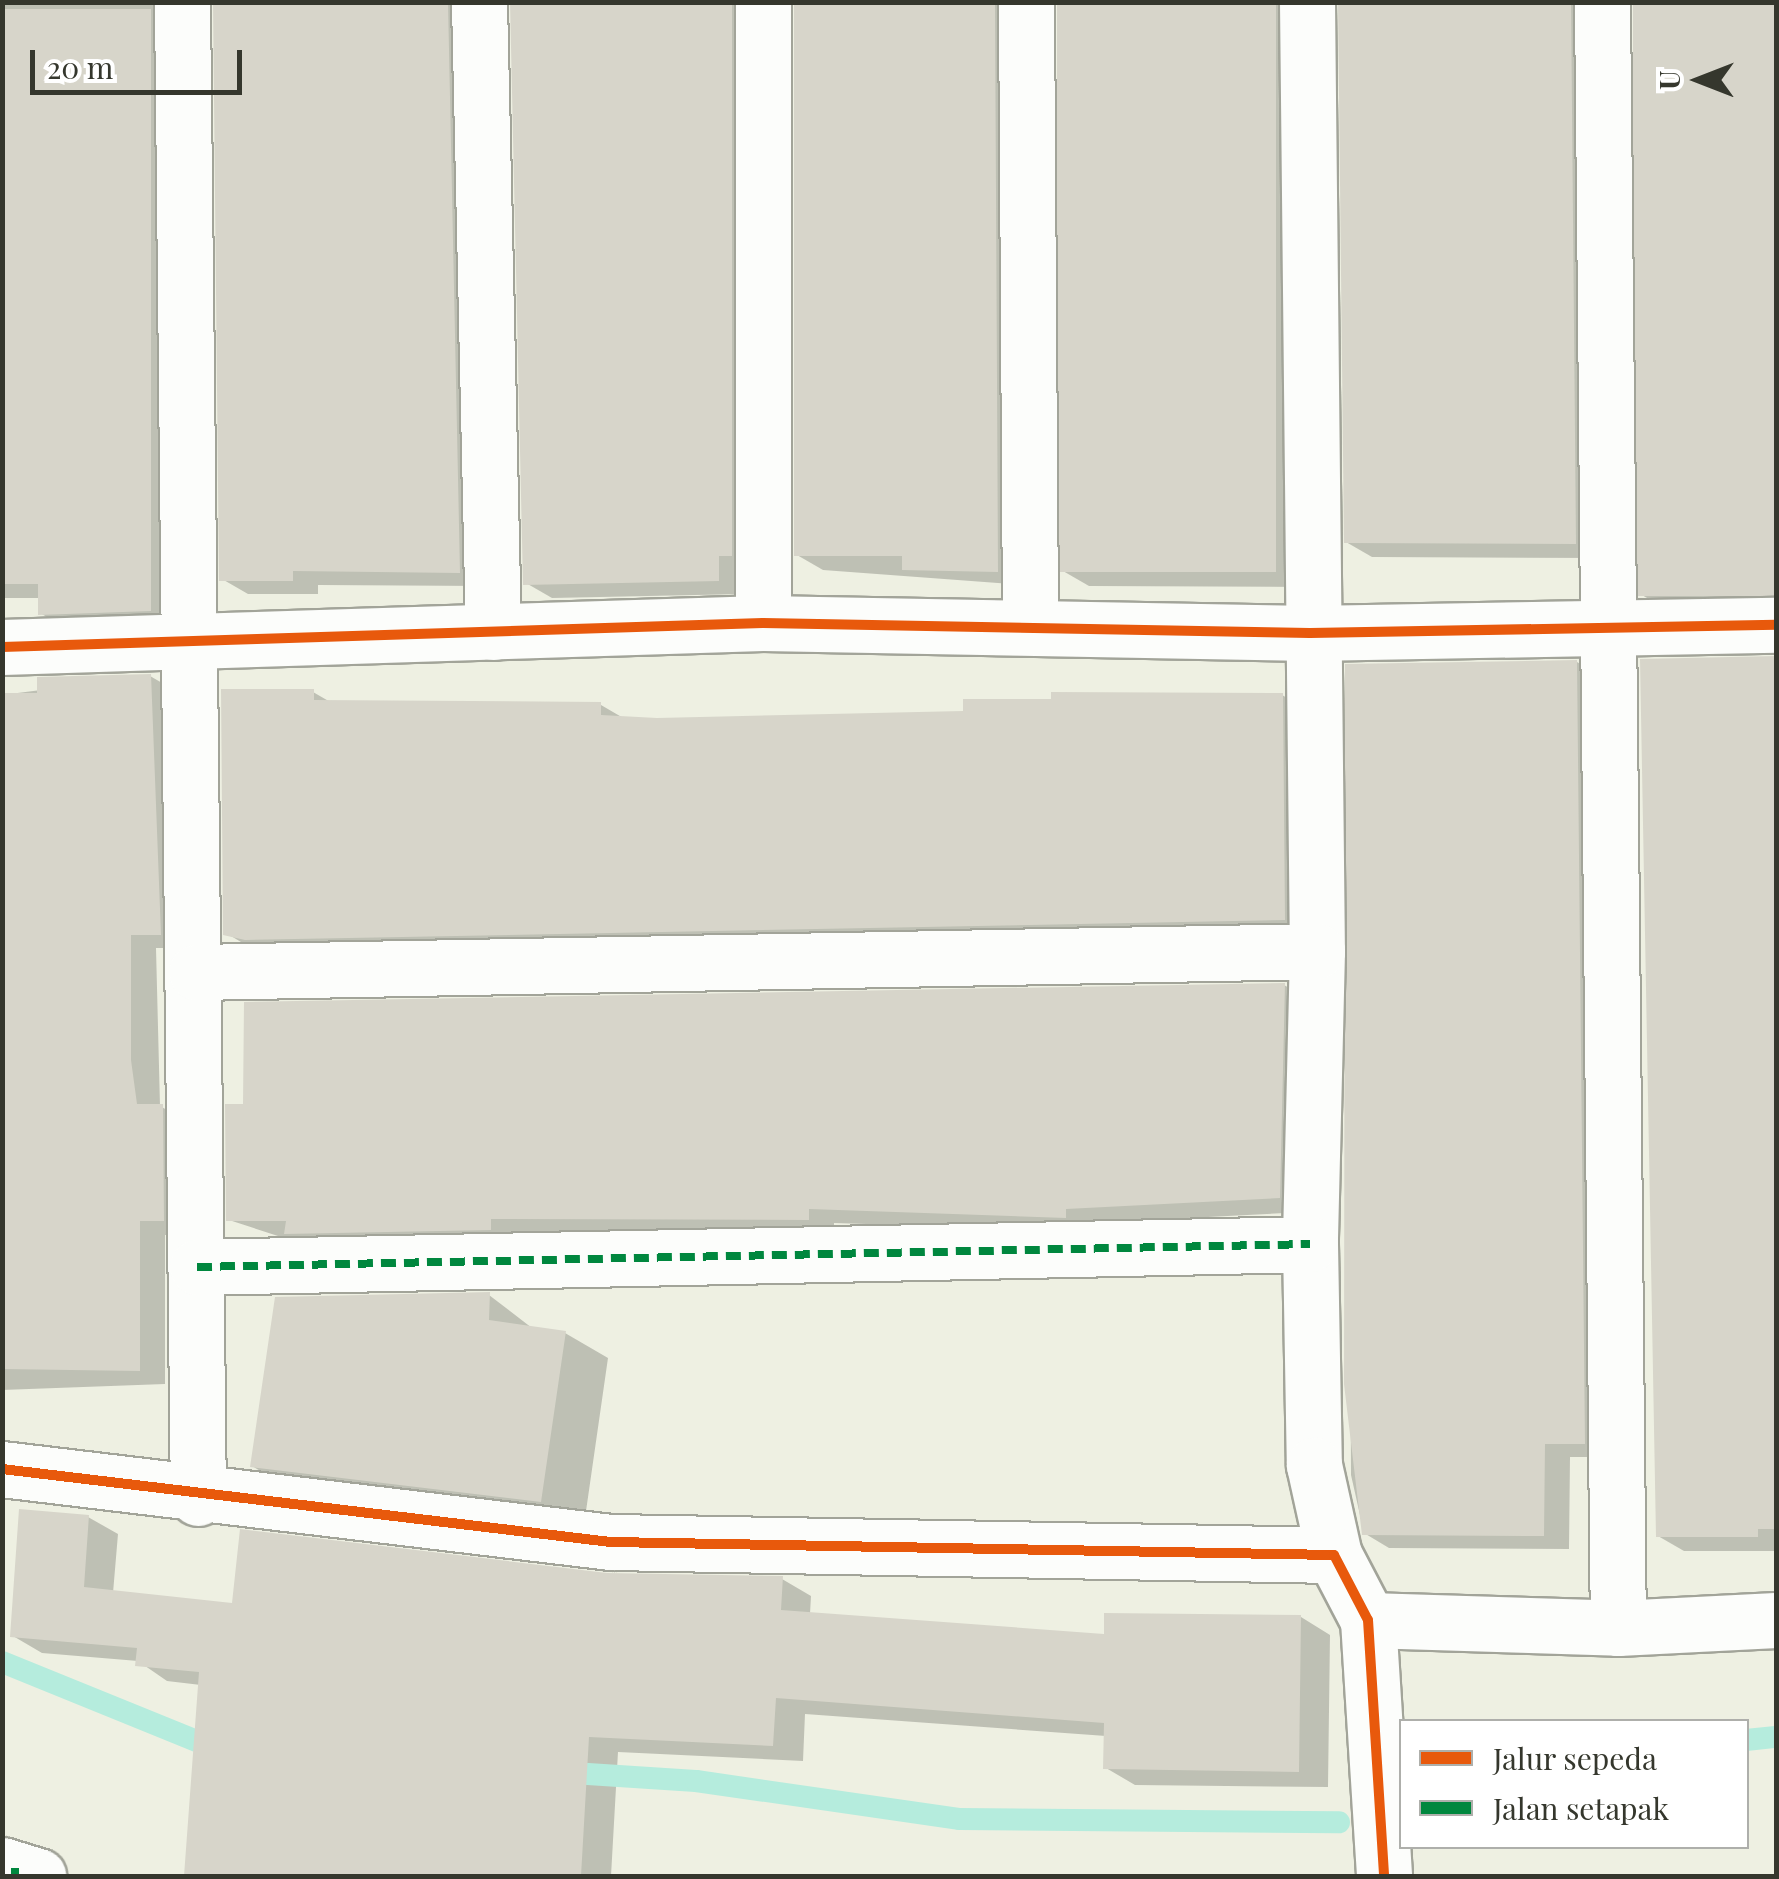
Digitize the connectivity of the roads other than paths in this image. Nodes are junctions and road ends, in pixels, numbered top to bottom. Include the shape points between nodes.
1 (182, 2) edge
2 (479, 2) edge
3 (763, 2) edge
4 (1026, 2) edge
5 (1307, 2) edge
6 (1602, 2) edge
7 (763, 623) junction
8 (1776, 625) edge
9 (1030, 627) junction
10 (1609, 629) junction
11 (493, 632) junction
12 (1310, 633) junction
13 (2, 647) edge
14 (195, 647) junction
15 (1316, 951) junction
16 (196, 972) junction
17 (1310, 1244) junction
18 (197, 1267) junction
19 (2, 1468) edge
20 (198, 1498) junction
21 (1334, 1555) junction
22 (1368, 1620) junction
23 (1776, 1620) edge
24 (1618, 1628) junction
25 (1384, 1863) edge

1 - 14 street
2 - 11 street
3 - 7 street
4 - 9 street
5 - 12 street
6 - 10 street
7 - 9 street
7 - 11 street
8 - 10 street
9 - 12 street
10 - 12 street
10 - 24 street
11 - 14 street
12 - 15 street
13 - 14 street
14 - 16 street
15 - 16 street
15 - 17 street
16 - 18 street
17 - 18 street
17 - 21 street via 1314,1465
18 - 20 street
19 - 20 street
20 - 21 street via 611,1542
21 - 22 street
22 - 24 street
22 - 25 street
23 - 24 street

